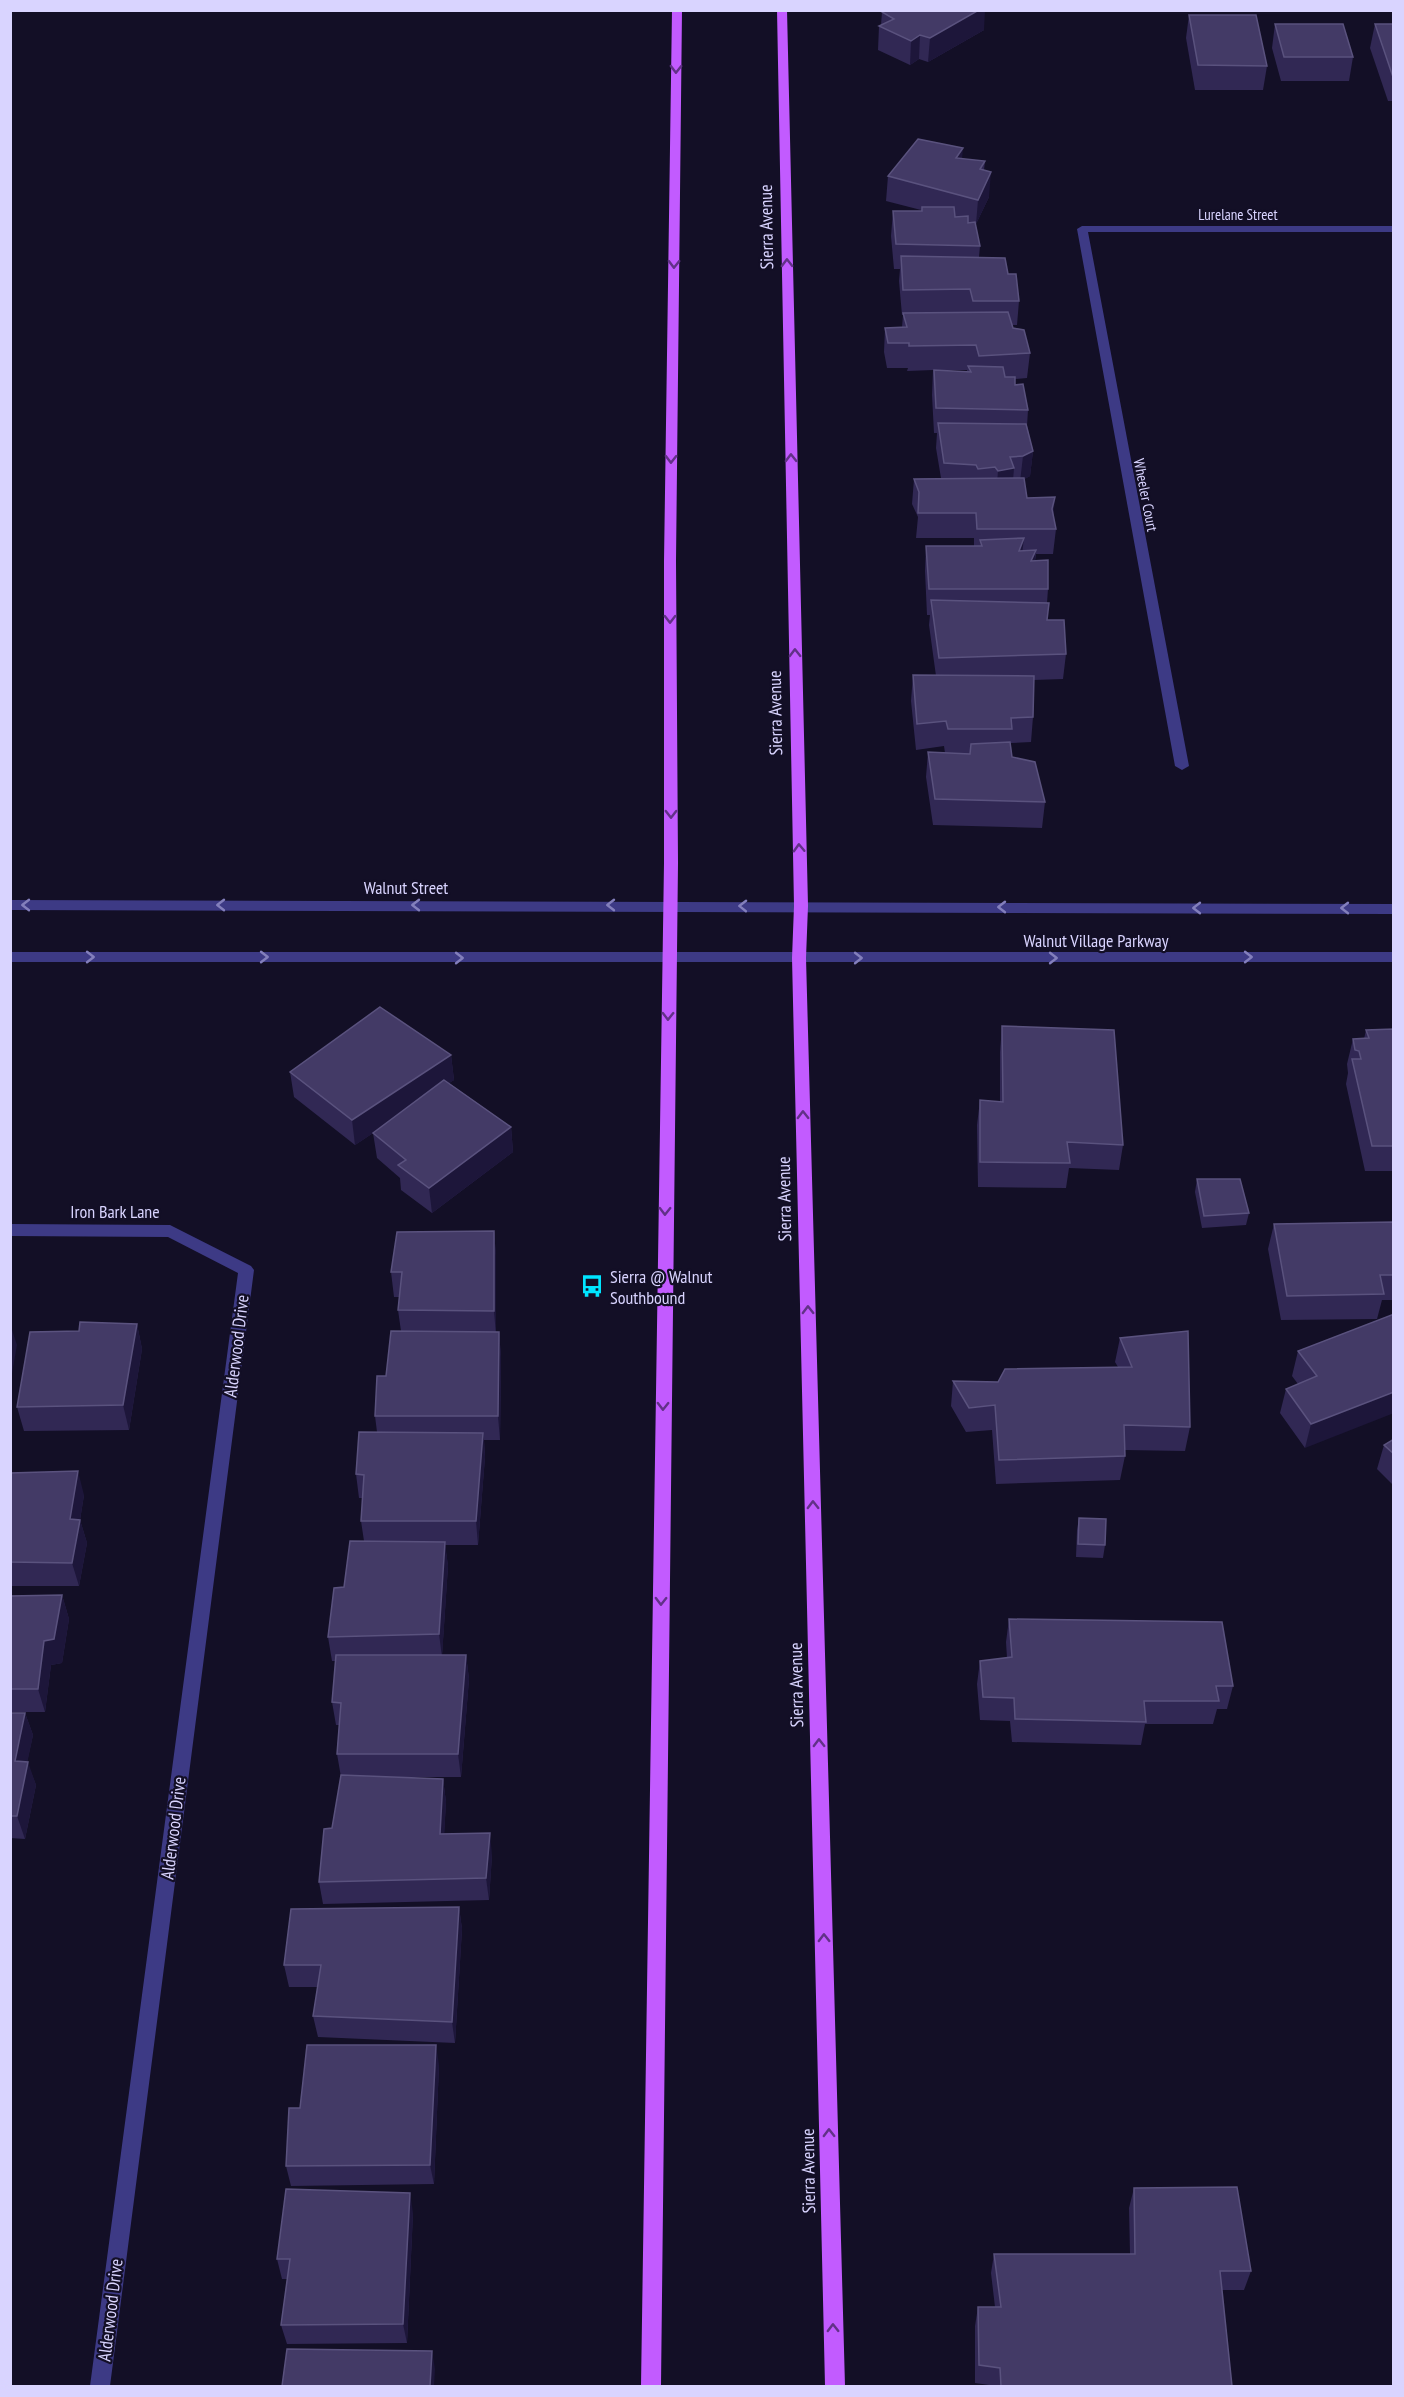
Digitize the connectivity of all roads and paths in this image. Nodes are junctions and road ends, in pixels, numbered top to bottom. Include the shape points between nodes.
1 (677, 10) edge
2 (783, 10) edge
3 (1082, 229) joint
4 (1394, 229) edge
5 (1182, 766) dead end
6 (10, 905) edge
7 (669, 905) junction
8 (801, 906) junction
9 (1394, 909) edge
10 (10, 957) edge
11 (668, 957) junction
12 (1394, 957) edge
13 (799, 958) junction
14 (10, 1230) edge
15 (246, 1270) joint
16 (100, 2386) edge
17 (651, 2386) edge
18 (835, 2386) edge

1 -> 7 main road
8 -> 2 main road, Sierra Avenue
3 - 4 street, Lurelane Street
3 - 5 street, Wheeler Court
7 -> 6 street, Walnut Street
8 -> 7 street, Walnut Street
7 - 11 main road
9 -> 8 street, Walnut Village Parkway
8 - 13 main road, Sierra Avenue
10 -> 11 street
11 - 13 street
11 -> 17 main road
13 -> 12 street, Walnut Village Parkway
18 -> 13 main road, Sierra Avenue
14 - 15 street, Iron Bark Lane via 170,1231
15 - 16 street, Alderwood Drive

